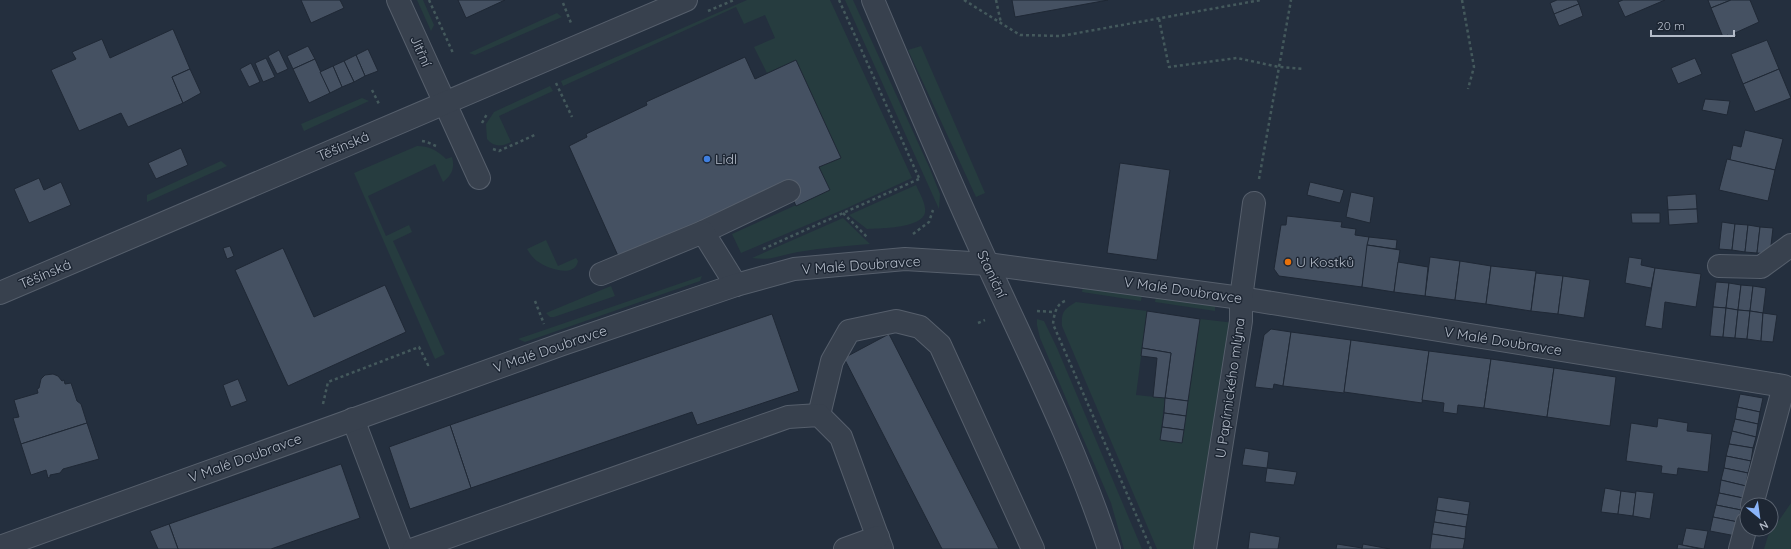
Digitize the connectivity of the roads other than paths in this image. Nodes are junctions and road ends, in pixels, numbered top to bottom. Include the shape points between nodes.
1 (398, 0) edge
2 (686, 0) edge
3 (873, 0) edge
4 (444, 103) junction
5 (478, 178) dead end
6 (789, 191) dead end
7 (1254, 203) road end
8 (703, 232) junction
9 (1791, 244) edge
10 (987, 264) junction
11 (1720, 266) dead end
12 (601, 274) dead end
13 (736, 285) junction
14 (0, 293) edge
15 (1241, 298) junction
16 (819, 415) junction
17 (353, 419) junction
18 (1754, 497) edge
19 (1743, 537) edge
20 (880, 543) edge
21 (0, 547) edge
22 (402, 549) edge
23 (414, 549) edge
24 (845, 549) edge
25 (1033, 549) edge
26 (1109, 549) edge
27 (1205, 549) edge
28 (1740, 549) edge

1 - 4 street, Jitřní
2 - 4 street, Těšínská
3 - 10 street, Staniční via 951,186
4 - 5 street, Jitřní
4 - 14 street, Těšínská
6 - 8 street
7 - 15 street, U Papírnického mlýna
8 - 12 street
8 - 13 street
9 - 11 street via 1761,267
10 - 13 street, V Malé Doubravce via 905,259 794,269
10 - 15 street, V Malé Doubravce
10 - 26 street, Staniční via 1053,408 1097,511
13 - 17 street, V Malé Doubravce
15 - 18 street, V Malé Doubravce via 1784,386
15 - 27 street, U Papírnického mlýna via 1241,321
16 - 20 street via 841,437
16 - 23 street via 788,417
16 - 25 street via 832,361 849,331 896,321 920,327 940,345
17 - 21 street, V Malé Doubravce
17 - 22 street
19 - 28 street
20 - 24 street

